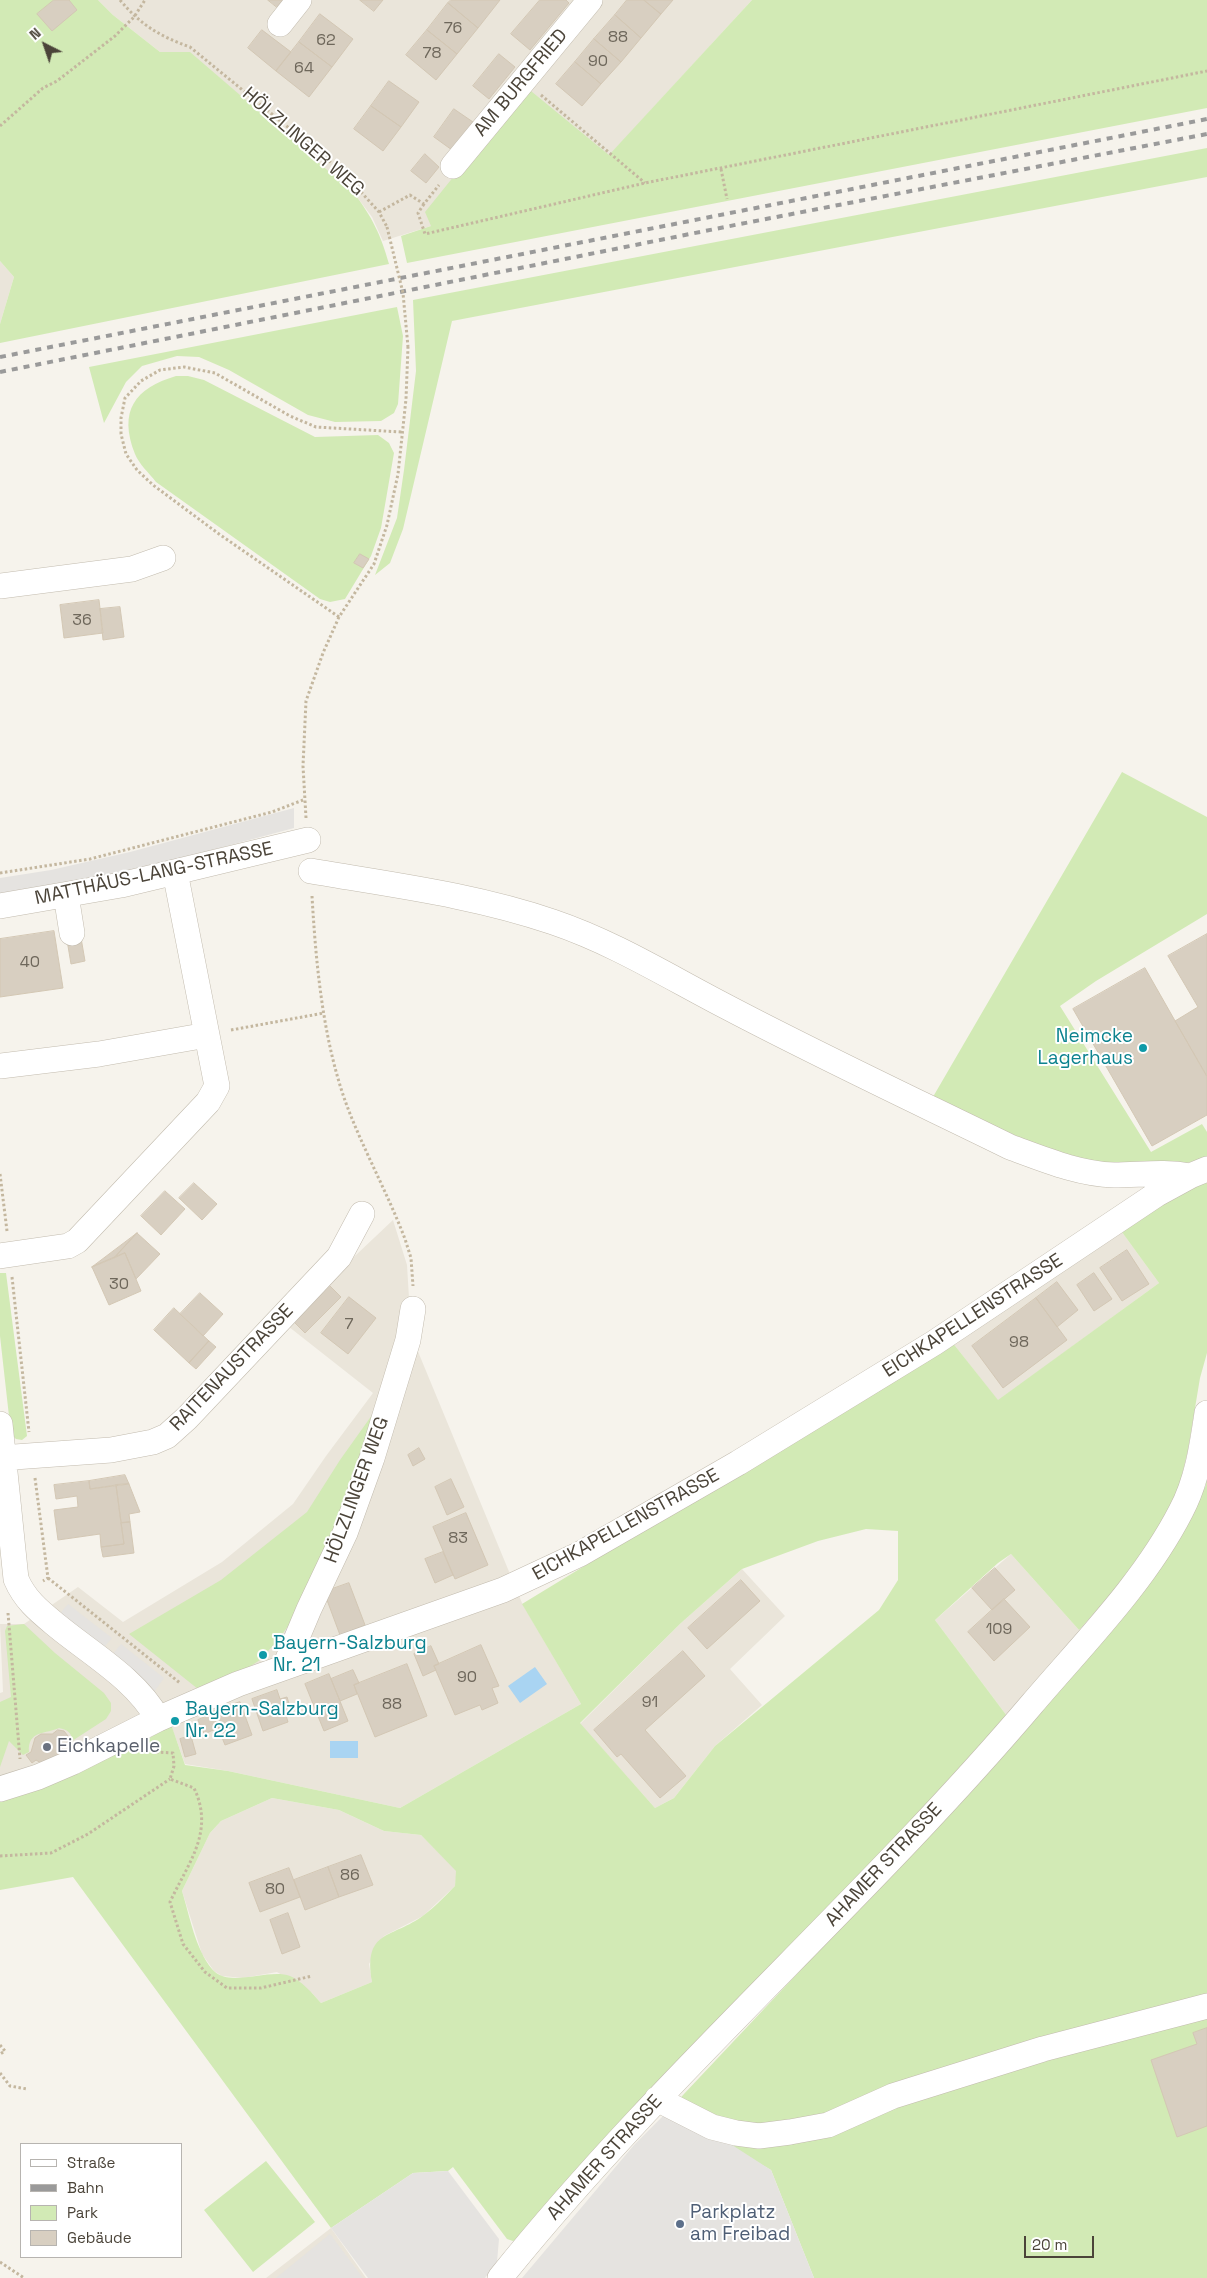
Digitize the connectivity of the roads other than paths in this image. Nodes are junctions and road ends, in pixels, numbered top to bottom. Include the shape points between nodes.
1 (299, 0) edge
2 (590, 0) edge
3 (280, 24) dead end
4 (453, 166) road end
5 (162, 558) dead end
6 (0, 586) edge
7 (308, 840) dead end
8 (311, 871) dead end
9 (175, 872) junction
10 (66, 894) junction
11 (0, 906) edge
12 (72, 933) dead end
13 (207, 1035) junction
14 (0, 1066) edge
15 (1198, 1172) edge
16 (362, 1214) dead end
17 (5, 1256) edge
18 (414, 1309) dead end
19 (1207, 1413) edge
20 (0, 1424) edge
21 (2, 1458) edge
22 (8, 1571) edge
23 (285, 1666) junction
24 (158, 1719) junction
25 (11, 1786) edge
26 (1207, 2006) edge
27 (657, 2099) junction
28 (500, 2278) edge

1 - 3 street
2 - 4 street, AM BURGFRIED
5 - 6 street via 132,569
7 - 9 street, MATTHÄUS-LANG-STRASSE
8 - 15 street via 505,907 602,940 735,1011 1034,1156 1113,1175
9 - 10 street, MATTHÄUS-LANG-STRASSE
9 - 13 street
10 - 11 street, MATTHÄUS-LANG-STRASSE
10 - 12 street
13 - 14 street via 99,1054
13 - 17 street via 217,1086 208,1102 77,1241 68,1246
15 - 23 street, EICHKAPELLENSTRASSE via 1157,1194 934,1343 738,1463 580,1554 503,1590
16 - 21 street, RAITENAUSTRASSE via 339,1257 167,1436 110,1450
18 - 23 street, HÖLZLINGER WEG via 408,1340 372,1458 345,1534
19 - 27 street, AHAMER STRASSE via 1192,1487 1167,1536 1139,1577 998,1744
20 - 21 street
21 - 22 street
22 - 24 street via 33,1606 137,1689
23 - 24 street, EICHKAPELLENSTRASSE
24 - 25 street, EICHKAPELLENSTRASSE via 73,1762
26 - 27 street via 1043,2049 893,2096 828,2125 790,2132 759,2136 736,2133 712,2127
27 - 28 street, AHAMER STRASSE

